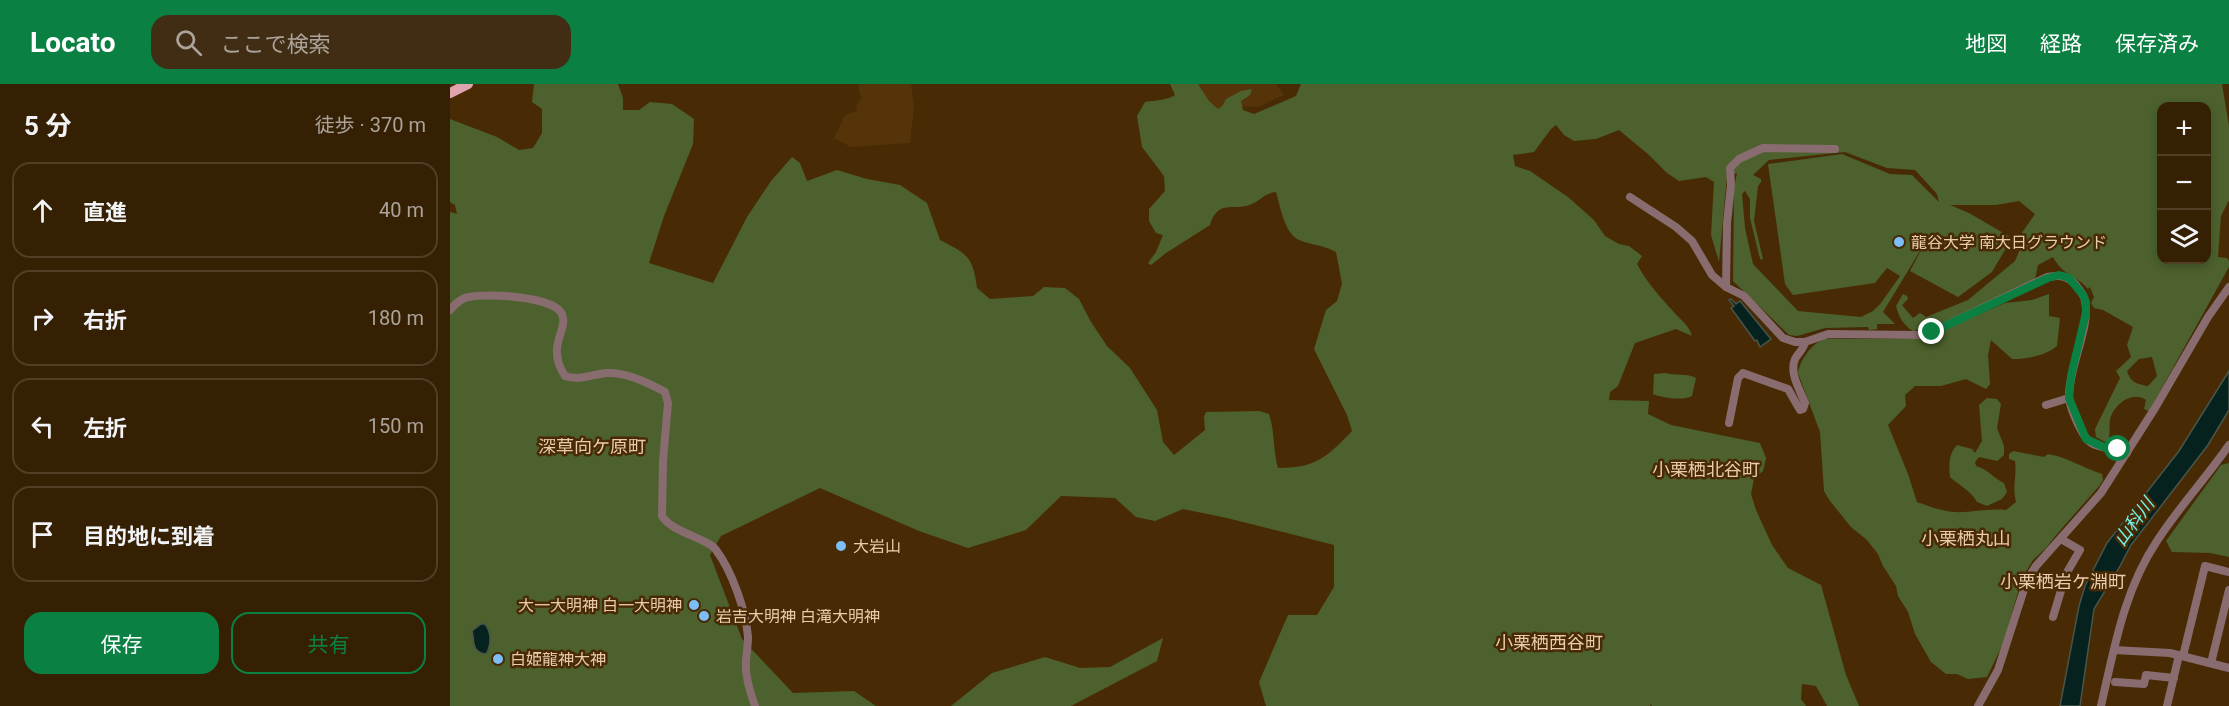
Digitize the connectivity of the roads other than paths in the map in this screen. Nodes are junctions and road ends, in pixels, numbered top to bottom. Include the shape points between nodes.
1 (468, 84) edge
2 (450, 93) edge
3 (1835, 149) dead end
4 (1630, 197) dead end
5 (1726, 287) junction
6 (2229, 287) edge
7 (450, 310) edge
8 (1805, 342) junction
9 (2069, 398) junction
10 (2046, 405) dead end
11 (1729, 423) dead end
12 (2229, 445) edge
13 (2127, 453) junction
14 (2226, 455) edge
15 (2061, 538) junction
16 (2229, 572) edge
17 (2229, 590) edge
18 (2052, 612) dead end
19 (2114, 650) junction
20 (2181, 656) junction
21 (2211, 663) junction
22 (2229, 668) edge
23 (2174, 678) junction
24 (2115, 682) dead end
25 (754, 706) edge
26 (1978, 706) edge
27 (2101, 706) edge
28 (2167, 706) edge

1 - 2 main road
3 - 5 street via 1763,148 1738,159 1730,168
4 - 5 street via 1676,226
5 - 8 street via 1744,296 1783,338
6 - 13 street
7 - 25 street via 463,298 474,296 543,301 562,314 556,351 565,376 614,373 665,392 668,403 662,516 664,521 715,547 736,588 746,621 745,669
8 - 9 street via 1828,334 1932,332 2059,275 2069,278 2083,295 2086,313
8 - 11 street via 1793,369 1805,403 1803,409 1797,407 1788,388 1743,373 1738,378
9 - 10 street
9 - 13 street via 2086,439
12 - 14 street
13 - 15 street via 2101,493
14 - 19 street via 2156,541 2134,584
15 - 18 street via 2080,550
15 - 26 street via 2027,580 1998,670
16 - 20 street via 2205,566
17 - 21 street
19 - 20 street
19 - 27 street
20 - 21 street
20 - 23 street
21 - 22 street
23 - 24 street via 2146,675 2144,684
23 - 28 street

